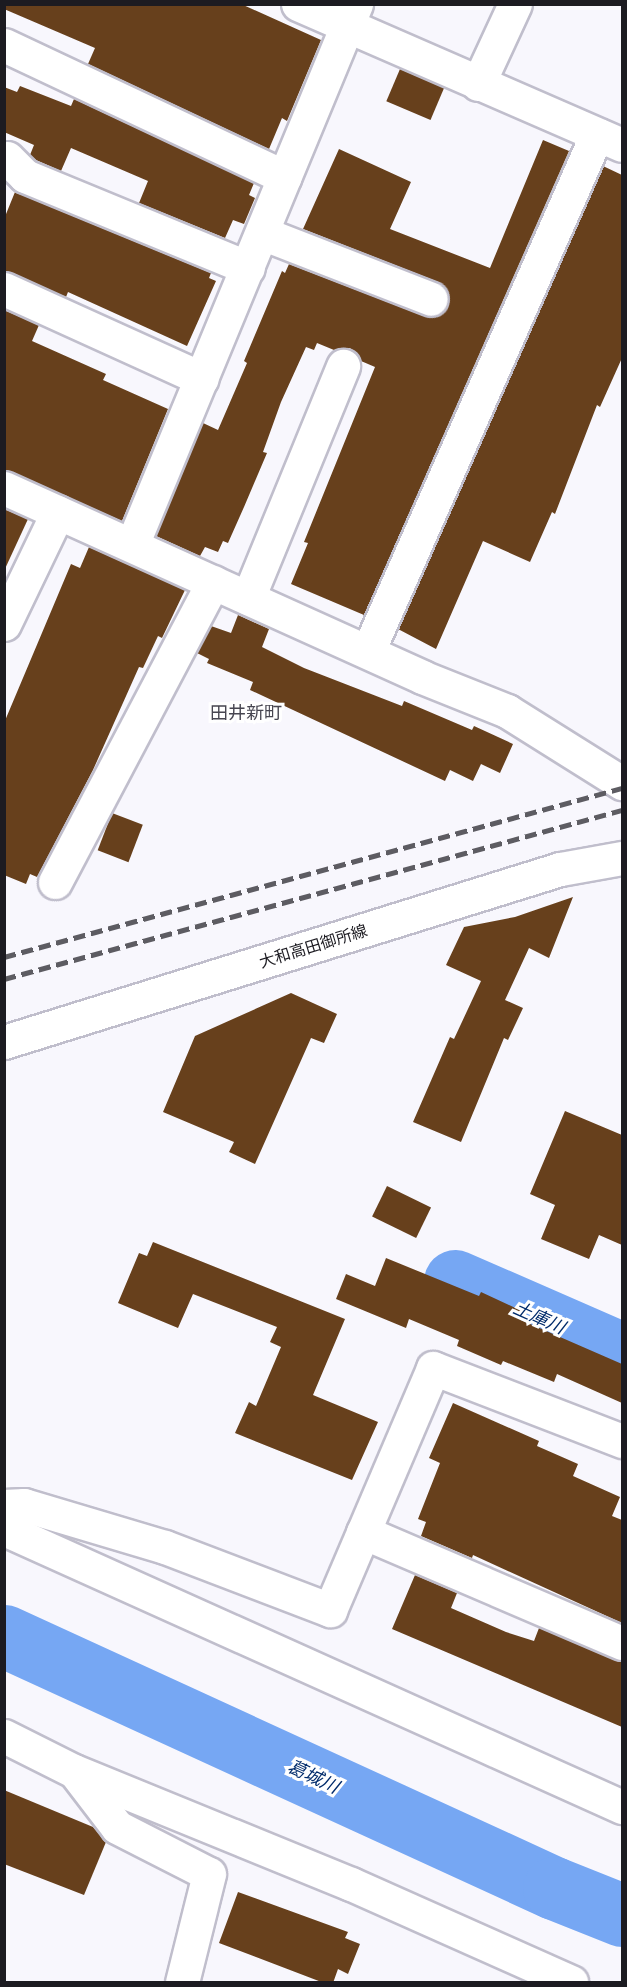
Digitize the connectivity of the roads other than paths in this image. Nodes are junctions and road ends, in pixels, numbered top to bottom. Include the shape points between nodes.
1 (298, 4) edge
2 (515, 4) edge
3 (352, 15) edge
4 (4, 45) edge
5 (478, 84) junction
6 (610, 140) edge
7 (7, 159) dead end
8 (285, 177) junction
9 (262, 233) junction
10 (248, 268) junction
11 (4, 289) edge
12 (431, 299) dead end
13 (344, 366) dead end
14 (202, 379) junction
15 (4, 488) edge
16 (58, 512) junction
17 (132, 545) junction
18 (213, 582) junction
19 (248, 598) junction
20 (4, 624) edge
21 (368, 651) junction
22 (622, 783) edge
23 (622, 858) edge
24 (55, 882) dead end
25 (4, 1042) edge
26 (622, 1441) edge
27 (4, 1506) edge
28 (4, 1529) edge
29 (363, 1532) junction
30 (622, 1643) edge
31 (4, 1736) edge
32 (74, 1771) junction
33 (622, 1807) edge
34 (182, 1983) edge
35 (571, 1983) edge

1 - 3 street
2 - 5 street
3 - 5 street
3 - 8 street
4 - 8 street
5 - 6 street
6 - 21 street
7 - 10 street via 25,176
8 - 9 street
9 - 10 street
9 - 12 street
10 - 14 street
11 - 14 street
13 - 19 street
14 - 17 street
15 - 16 street
16 - 17 street
16 - 20 street
17 - 18 street
18 - 19 street
18 - 24 street
19 - 21 street
21 - 22 street via 507,711
23 - 25 street, 大和高田御所線 via 560,869
26 - 29 street via 433,1368
27 - 29 street via 24,1504 165,1547 330,1611
28 - 33 street
29 - 30 street
31 - 32 street
32 - 34 street via 117,1827 209,1874
32 - 35 street via 351,1884

